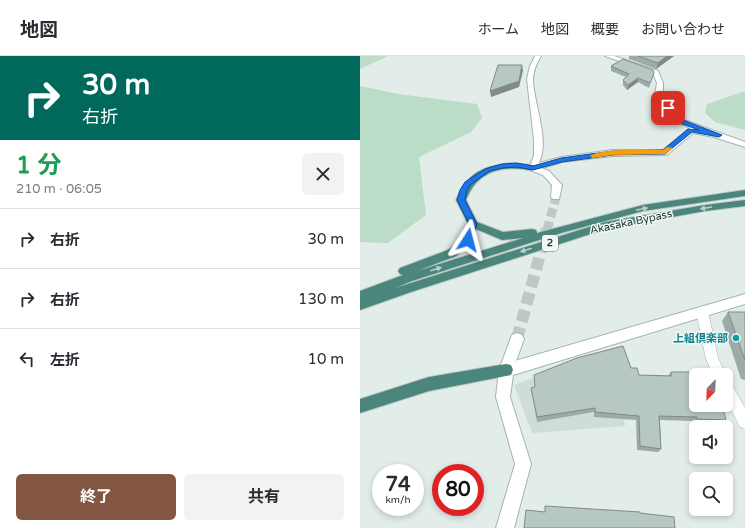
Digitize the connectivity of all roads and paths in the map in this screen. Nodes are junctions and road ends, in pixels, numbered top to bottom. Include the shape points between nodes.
1 (538, 56) edge
2 (608, 56) edge
3 (719, 135) junction
4 (745, 145) edge
5 (533, 168) junction
6 (745, 194) edge
7 (556, 197) tunnel mouth
8 (745, 202) edge
9 (473, 224) junction
10 (559, 230) junction
11 (360, 288) edge
12 (408, 288) junction
13 (360, 296) edge
14 (745, 299) edge
15 (360, 305) edge
16 (360, 311) edge
17 (702, 311) junction
18 (517, 339) tunnel mouth
19 (716, 368) edge
20 (506, 370) junction
21 (733, 399) edge
22 (360, 406) edge
23 (745, 422) edge
24 (505, 528) edge

1 - 5 street via 530,79 538,140 538,156
2 - 3 street via 656,72 660,83 659,95 676,120
3 - 4 street
3 - 5 street via 690,130 665,152 613,153 561,160
5 - 7 street via 546,173 557,185
5 - 9 highway via 502,166 487,170 468,183 461,200
10 -> 6 highway, Akasaka Bypass / 2 via 643,208
8 -> 12 highway, Akasaka Bypass / 2 via 605,226
9 - 10 highway via 502,236
9 - 11 highway via 468,240 452,253
13 -> 10 highway, Akasaka Bypass / 2
12 - 15 highway, Akasaka Bypass / 2
12 - 16 highway
14 - 17 street
17 - 19 lane via 712,359
17 - 20 street
18 - 20 street
20 - 22 highway via 428,384
20 - 24 street via 503,397 523,464
21 - 23 lane

